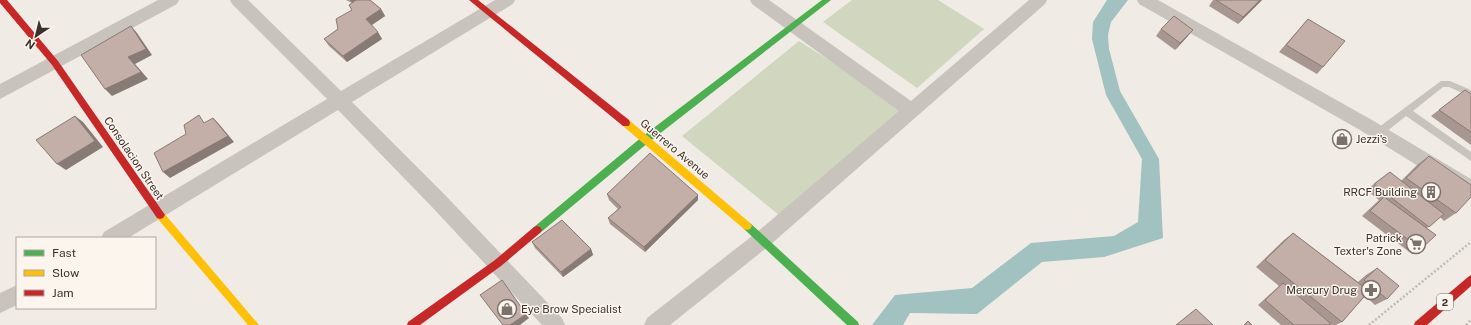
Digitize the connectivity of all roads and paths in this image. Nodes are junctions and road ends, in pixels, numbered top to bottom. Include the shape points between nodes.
1 (2, 0) edge
2 (171, 0) edge
3 (238, 0) edge
4 (473, 0) edge
5 (507, 0) edge
6 (758, 0) edge
7 (827, 0) edge
8 (1039, 0) edge
9 (1145, 0) edge
10 (488, 12) junction
11 (793, 26) junction
12 (56, 63) junction
13 (0, 92) edge
14 (1471, 94) edge
15 (340, 101) junction
16 (1406, 111) junction
17 (912, 112) junction
18 (1378, 133) junction
19 (646, 139) junction
20 (1471, 156) edge
21 (1471, 189) edge
22 (156, 211) junction
23 (112, 237) edge
24 (763, 239) junction
25 (1471, 242) edge
26 (498, 263) junction
27 (1471, 280) edge
28 (16, 295) edge
29 (0, 304) edge
30 (1471, 320) edge
31 (254, 325) edge
32 (412, 325) edge
33 (555, 325) edge
34 (654, 325) edge
35 (854, 325) edge
36 (1369, 325) edge
37 (1419, 325) edge
38 (1466, 325) edge

1 - 12 main road, Consolacion Street
2 - 12 street
3 - 15 street
4 - 10 main road, Guerrero Avenue
5 - 10 street
6 - 11 street
7 - 11 main road
8 - 17 street
9 - 18 street
10 - 15 street
10 - 19 main road, Guerrero Avenue
11 - 17 street
11 - 19 main road
12 - 13 street
12 - 22 main road, Consolacion Street
14 - 16 lane via 1450,84 1441,84
15 - 22 street
15 - 26 street
16 - 18 lane
16 - 20 lane
17 - 24 street
18 - 21 street
19 - 24 main road, Guerrero Avenue
19 - 26 main road
22 - 23 street
22 - 31 main road, Consolacion Street
24 - 34 street
24 - 35 main road, Guerrero Avenue
25 - 36 path
26 - 32 main road
26 - 33 street
27 - 37 main road, 2
28 - 29 street
30 - 38 path

